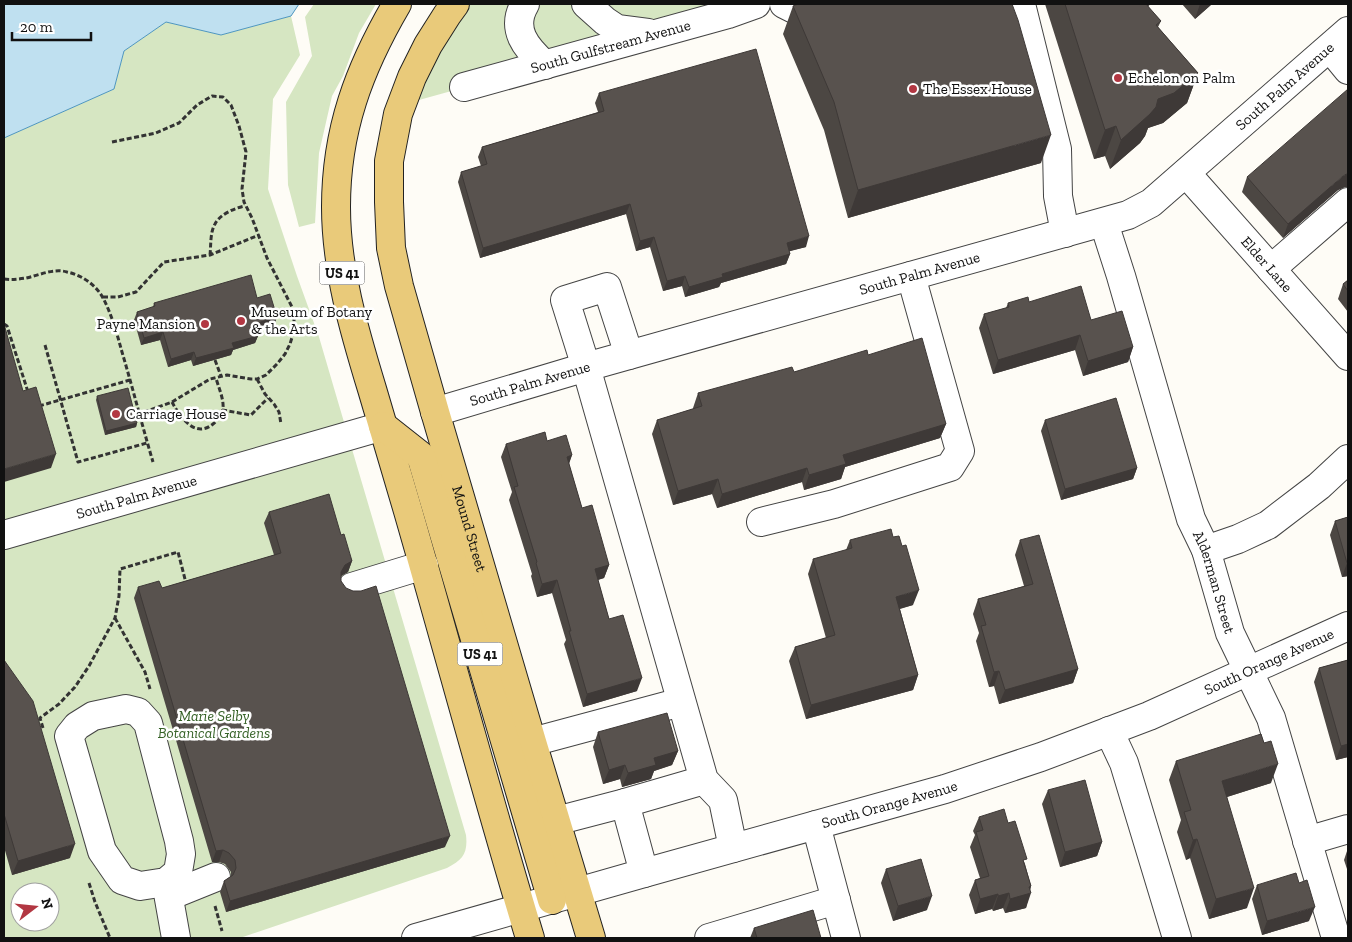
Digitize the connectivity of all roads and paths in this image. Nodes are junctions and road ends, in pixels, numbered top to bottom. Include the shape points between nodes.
1 (397, 4) edge
2 (455, 4) edge
3 (525, 4) edge
4 (586, 4) edge
5 (756, 4) edge
6 (784, 4) edge
7 (835, 4) edge
8 (1021, 4) edge
9 (656, 34) junction
10 (1339, 39) edge
11 (544, 65) junction
12 (1348, 70) edge
13 (464, 87) dead end
14 (112, 142) dead end
15 (1186, 173) junction
16 (1348, 202) edge
17 (245, 206) junction
18 (1104, 223) junction
19 (1065, 233) junction
20 (259, 235) junction
21 (210, 255) junction
22 (1271, 269) junction
23 (911, 276) junction
24 (4, 279) edge
25 (103, 297) junction
26 (4, 324) edge
27 (45, 345) dead end
28 (629, 355) junction
29 (1348, 356) edge
30 (216, 360) edge
31 (586, 367) junction
32 (221, 376) junction
33 (216, 378) junction
34 (257, 379) junction
35 (130, 380) junction
36 (268, 398) junction
37 (31, 400) edge
38 (60, 401) junction
39 (172, 402) junction
40 (34, 407) edge
41 (222, 410) junction
42 (436, 412) junction
43 (139, 414) junction
44 (281, 424) dead end
45 (383, 426) junction
46 (147, 443) junction
47 (1348, 459) edge
48 (153, 462) dead end
49 (761, 522) dead end
50 (4, 535) edge
51 (1206, 550) junction
52 (424, 565) junction
53 (352, 587) dead end
54 (1348, 626) edge
55 (1249, 671) junction
56 (681, 702) junction
57 (1109, 732) junction
58 (532, 742) junction
59 (704, 780) junction
60 (625, 803) junction
61 (556, 821) junction
62 (816, 825) junction
63 (1348, 829) edge
64 (1307, 841) junction
65 (733, 848) junction
66 (644, 873) junction
67 (216, 877) dead end
68 (168, 889) junction
69 (565, 896) junction
70 (836, 900) junction
71 (521, 909) junction
72 (1339, 928) edge
73 (176, 938) edge
74 (416, 938) edge
75 (530, 938) edge
76 (591, 938) edge
77 (708, 938) edge
78 (846, 938) edge
79 (1177, 938) edge

1 - 45 main road, US 41 via 360,75 347,117 338,164 336,206 340,262 358,345
2 - 42 main road, Mound Street / US 41 via 428,44 412,77 398,114 389,162 391,248
3 - 11 street via 520,12 520,32 524,42
4 - 9 street via 617,29
5 - 9 street, South Gulfstream Avenue
6 - 7 street via 798,11
8 - 19 street via 1058,149 1058,196
9 - 11 street, South Gulfstream Avenue
10 - 12 street
10 - 15 street, South Palm Avenue
11 - 13 street, South Gulfstream Avenue
14 - 17 path via 156,133 179,123 197,105 212,96 223,97 231,105 240,126 246,152 242,189
15 - 18 street, South Palm Avenue via 1151,203
15 - 22 street, Elder Lane
16 - 22 street
17 - 20 path
17 - 21 path via 225,214 215,223
18 - 19 street, South Palm Avenue
18 - 51 street, Alderman Street via 1191,519
19 - 23 street, South Palm Avenue
20 - 21 path
20 - 34 path via 292,307 294,330 285,354 266,375
21 - 25 path via 164,262 136,292
22 - 29 street, Elder Lane
23 - 28 street, South Palm Avenue
23 - 49 street via 960,451 950,467 834,504
24 - 25 path via 65,271 88,281
25 - 35 path
26 - 37 path
27 - 38 path
28 - 31 street, South Palm Avenue
28 - 31 street via 607,287 565,300
30 - 32 path
31 - 42 street, South Palm Avenue
31 - 56 street
32 - 33 path
32 - 34 path
33 - 39 path
33 - 41 path
34 - 36 path
35 - 38 path
35 - 43 path
36 - 41 path via 251,415
36 - 44 path via 274,404
38 - 40 path
38 - 46 path via 78,462
39 - 41 path via 187,423 196,429 212,426
39 - 43 path
42 - 58 main road, Mound Street / US 41
43 - 46 path
45 - 50 street, South Palm Avenue
45 - 52 main road, US 41
45 - 69 main road, US 41 via 421,456
46 - 48 path
47 - 51 street via 1268,525
51 - 55 street, Alderman Street via 1230,633
52 - 53 street
52 - 71 main road, US 41
54 - 55 street, South Orange Avenue
55 - 57 street, South Orange Avenue
55 - 64 street, Alderman Street via 1271,718
56 - 58 street
56 - 59 street
57 - 62 street, South Orange Avenue via 944,790
57 - 79 street via 1124,763
58 - 61 main road, Mound Street / US 41
59 - 60 street
59 - 65 street via 722,800
60 - 61 street
60 - 66 street
61 - 69 main road, Mound Street / US 41
62 - 65 street, South Orange Avenue
62 - 70 street
63 - 64 street
64 - 72 street, Alderman Street
65 - 66 street, South Orange Avenue
66 - 69 street, South Orange Avenue
67 - 68 street
68 - 68 street via 178,872 181,854 148,724 138,712 126,709 93,716 77,726 69,736 102,850 122,880
68 - 73 street
69 - 71 street, South Orange Avenue
69 - 76 main road, Mound Street / US 41
70 - 77 street
70 - 78 street
71 - 74 street, South Orange Avenue
71 - 75 main road, US 41

